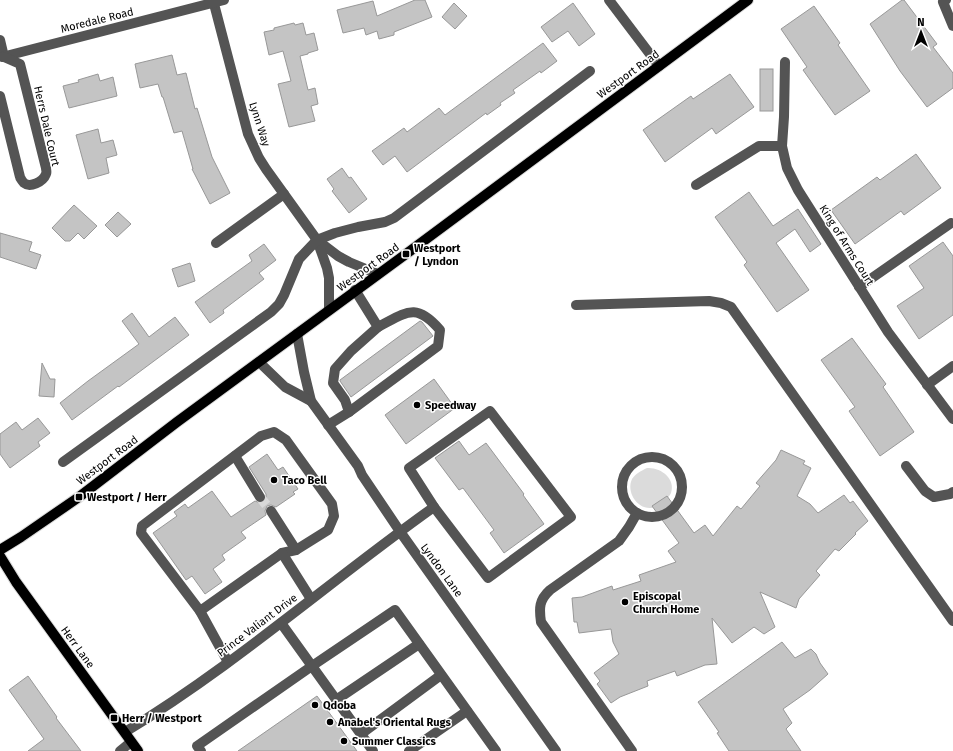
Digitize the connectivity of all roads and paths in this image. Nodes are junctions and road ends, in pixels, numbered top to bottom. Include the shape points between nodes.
1 (224, 0) edge
2 (609, 0) edge
3 (748, 0) edge
4 (946, 0) edge
5 (213, 1) edge
6 (953, 26) edge
7 (0, 40) edge
8 (1, 60) edge
9 (784, 62) dead end
10 (659, 66) junction
11 (590, 70) dead end
12 (0, 96) edge
13 (782, 146) junction
14 (696, 185) dead end
15 (284, 194) junction
16 (951, 224) dead end
17 (317, 240) junction
18 (216, 243) dead end
19 (378, 274) junction
20 (859, 287) junction
21 (356, 290) junction
22 (576, 305) dead end
23 (329, 310) junction
24 (378, 327) junction
25 (297, 334) junction
26 (259, 362) junction
27 (953, 366) edge
28 (927, 385) junction
29 (312, 401) junction
30 (350, 412) junction
31 (953, 419) edge
32 (328, 425) junction
33 (235, 456) junction
34 (63, 462) dead end
35 (906, 466) dead end
36 (953, 492) edge
37 (260, 497) tunnel mouth
38 (434, 507) junction
39 (271, 511) tunnel mouth
40 (637, 513) junction
41 (400, 531) junction
42 (0, 550) edge
43 (296, 550) junction
44 (282, 553) junction
45 (0, 556) edge
46 (312, 599) junction
47 (200, 611) junction
48 (953, 621) edge
49 (281, 623) junction
50 (419, 644) junction
51 (228, 662) junction
52 (312, 666) junction
53 (441, 675) junction
54 (336, 700) junction
55 (467, 711) junction
56 (125, 732) junction
57 (361, 734) junction
58 (131, 742) junction
59 (120, 751) edge
60 (138, 751) edge
61 (201, 751) edge
62 (373, 751) edge
63 (409, 751) edge
64 (496, 751) edge
65 (556, 751) edge
66 (632, 751) edge

1 - 5 street, Moredale Road
2 - 10 street
3 - 10 main road, Westport Road
4 - 6 street via 943,2
5 - 8 street, Moredale Road
5 - 15 street, Lynn Way via 248,134 259,158
7 - 8 street
8 - 12 street, Herrs Dale Court via 20,64 46,168 46,174 36,184 28,185 20,177
9 - 13 street, King of Arms Court
10 - 19 main road, Westport Road
11 - 17 street via 394,218 358,226
13 - 14 street via 759,146
13 - 20 street, King of Arms Court via 787,168 798,190
15 - 17 street, Lynn Way
15 - 18 street
16 - 20 street
17 - 19 street, Lynn Way via 338,256
17 - 23 street, Lynn Way via 328,268
17 - 34 street via 299,260 284,295 271,312
19 - 21 main road, Westport Road
20 - 28 street, King of Arms Court
21 - 23 main road, Westport Road
21 - 24 street
22 - 48 street via 709,301 731,307
23 - 25 main road, Westport Road
24 - 30 street via 351,351 336,369 334,383 346,400
24 - 30 street via 404,313 418,312 431,319 440,330 438,346
25 - 26 main road, Westport Road
25 - 29 street, Lyndon Lane
26 - 29 street, Lyndon Lane via 285,387
26 - 42 main road, Westport Road via 79,497
27 - 28 street
28 - 31 street, King of Arms Court
29 - 32 street, Lyndon Lane
30 - 32 street
32 - 41 street, Lyndon Lane
33 - 37 street
33 - 43 street via 261,436 274,432 286,440 332,504 334,516 328,530
33 - 47 street via 142,526 141,533
35 - 36 street via 925,491 934,497
38 - 38 street via 488,578 571,517 490,411 409,468
38 - 41 street, Prince Valiant Drive
39 - 43 street
40 - 40 street via 659,517 668,513 680,498 681,479 677,471 662,459 643,459 627,470 623,480 624,500
40 - 66 street via 619,541 550,590 544,595 539,607 541,622
41 - 46 street, Prince Valiant Drive
41 - 65 street, Lyndon Lane
43 - 44 street
44 - 46 street
44 - 47 street
45 - 56 main road, Herr Lane via 16,582
46 - 49 street, Prince Valiant Drive
47 - 51 street
49 - 51 street, Prince Valiant Drive
49 - 52 street
50 - 52 street via 395,610
50 - 53 street
50 - 54 street
51 - 56 street, Prince Valiant Drive via 156,714
52 - 54 street
52 - 61 street via 197,746
53 - 55 street
53 - 57 street
54 - 57 street
55 - 63 street
55 - 64 street
56 - 58 main road, Herr Lane
57 - 62 street
58 - 59 street
58 - 60 main road, Herr Lane

